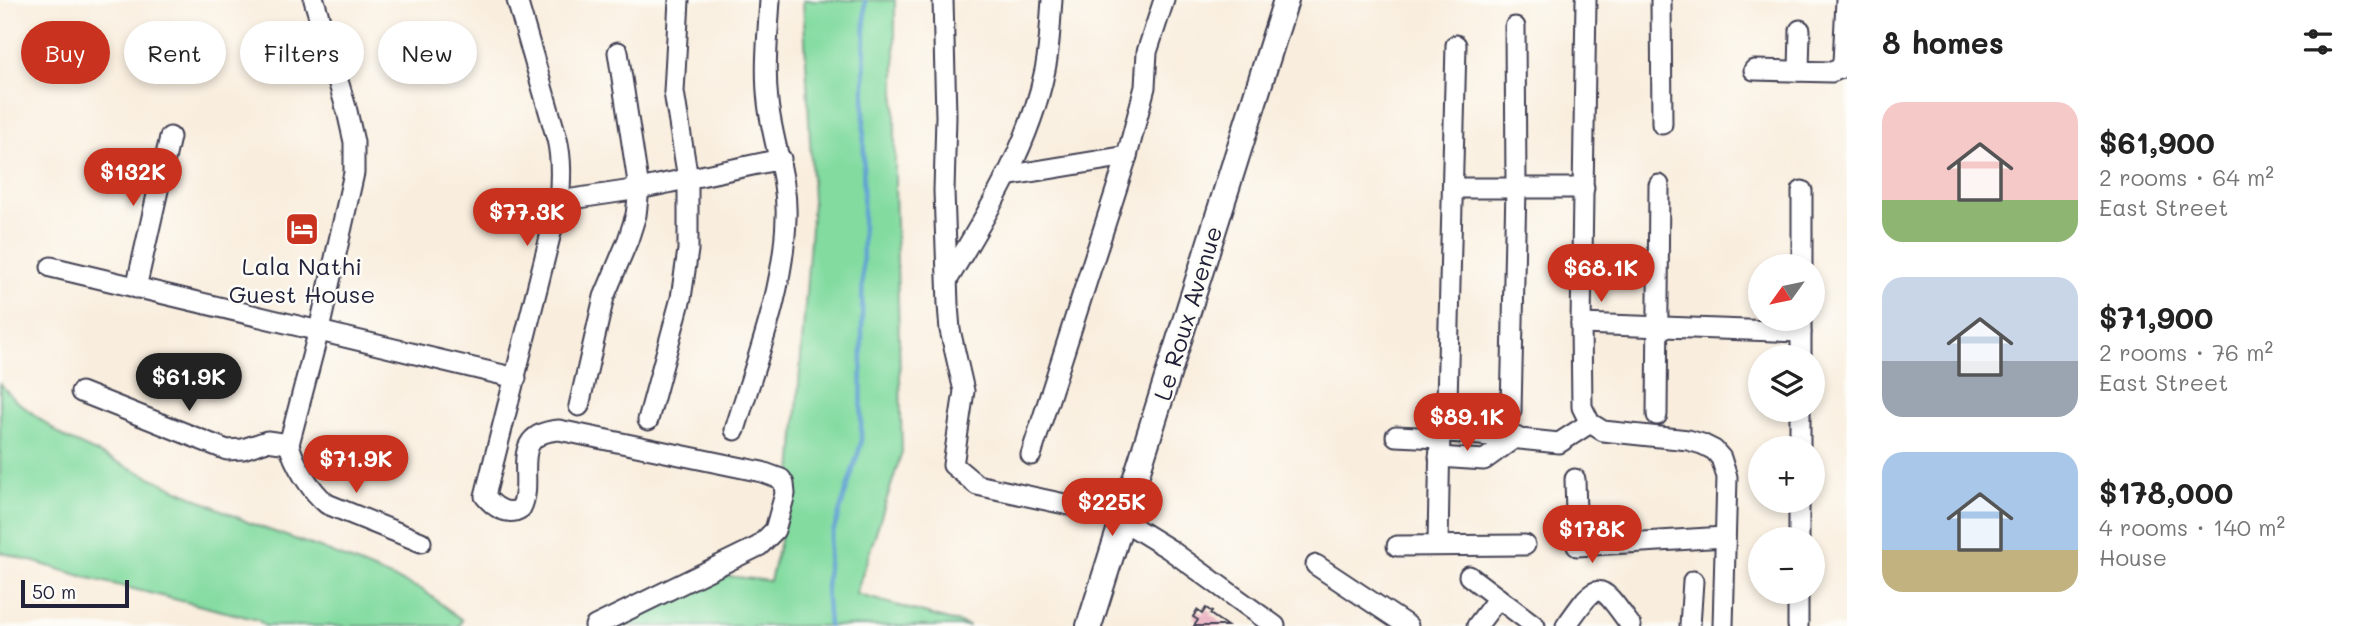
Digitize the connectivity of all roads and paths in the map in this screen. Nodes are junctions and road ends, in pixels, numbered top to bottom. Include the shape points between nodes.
1 (314, 0) edge
2 (517, 0) edge
3 (679, 0) edge
4 (770, 0) edge
5 (943, 0) edge
6 (1052, 0) edge
7 (1164, 0) edge
8 (1286, 0) edge
9 (1586, 0) edge
10 (1661, 0) edge
11 (1846, 0) edge
12 (1515, 27) dead end
13 (1800, 30) dead end
14 (1456, 45) dead end
15 (618, 52) dead end
16 (1754, 70) dead end
17 (1799, 71) junction
18 (1662, 124) dead end
19 (170, 137) dead end
20 (1127, 156) junction
21 (781, 159) junction
22 (1006, 176) junction
23 (688, 179) junction
24 (1659, 185) dead end
25 (1453, 188) junction
26 (1516, 188) junction
27 (1584, 188) junction
28 (639, 189) junction
29 (1802, 191) dead end
30 (559, 201) junction
31 (1801, 254) edge
32 (51, 267) dead end
33 (948, 280) junction
34 (136, 288) junction
35 (1581, 324) junction
36 (1748, 325) edge
37 (1658, 326) junction
38 (319, 330) junction
39 (516, 378) junction
40 (81, 392) dead end
41 (1447, 402) dead end
42 (579, 406) dead end
43 (1511, 411) dead end
44 (1657, 415) dead end
45 (649, 420) dead end
46 (1590, 423) junction
47 (736, 430) dead end
48 (1396, 436) dead end
49 (1516, 437) junction
50 (1440, 442) junction
51 (289, 444) junction
52 (1031, 455) dead end
53 (1575, 479) dead end
54 (1122, 520) junction
55 (1725, 537) junction
56 (421, 542) dead end
57 (1438, 545) junction
58 (1525, 545) dead end
59 (1397, 546) dead end
60 (1316, 565) dead end
61 (1469, 576) dead end
62 (1693, 581) dead end
63 (1498, 598) junction
64 (1798, 604) edge
65 (595, 626) edge
66 (1088, 626) edge
67 (1275, 626) edge
68 (1408, 626) edge
69 (1476, 626) edge
70 (1535, 626) edge
71 (1566, 626) edge
72 (1631, 626) edge
73 (1690, 626) edge
74 (1723, 626) edge
75 (1798, 626) edge

1 - 38 street via 347,111 355,158
2 - 30 street via 561,155
3 - 23 street via 674,92
4 - 21 street via 767,90
5 - 33 street
6 - 22 street via 1041,89
7 - 20 street via 1147,52 1145,87
8 - 54 main road, Le Roux Avenue
9 - 27 street
10 - 18 street
11 - 17 street via 1843,63 1832,72
12 - 26 street
13 - 17 street
14 - 25 street
15 - 28 street
16 - 17 street
19 - 34 street
20 - 22 street
20 - 52 street
21 - 23 street
21 - 47 street via 786,217 779,279
22 - 33 street
23 - 28 street
23 - 45 street via 689,230 682,286
24 - 37 street
25 - 26 street
25 - 41 street
26 - 27 street
26 - 43 street
27 - 35 street
28 - 30 street
28 - 42 street via 628,240 604,298
29 - 31 street
30 - 39 street
32 - 34 street
33 - 54 street via 950,330 964,391 953,465 977,485
34 - 38 street
35 - 37 street
35 - 46 street via 1583,407
36 - 37 street
37 - 44 street
38 - 39 street
38 - 51 street
39 - 65 street via 485,496 504,510 522,508 527,450 538,435 559,430 762,472 783,482 779,520 760,546
40 - 51 street via 228,450 267,441
46 - 49 street via 1559,443
46 - 55 street via 1603,431 1688,440 1714,450 1727,477
48 - 50 street
49 - 50 street
49 - 50 street via 1484,460
50 - 57 street
51 - 56 street via 327,504
53 - 55 street via 1577,546
54 - 66 main road, Le Roux Avenue
54 - 67 street
55 - 74 street
57 - 58 street
57 - 59 street
60 - 68 street
61 - 63 street
62 - 73 street
63 - 69 street
63 - 70 street
64 - 75 street
71 - 72 street via 1587,597 1601,591

